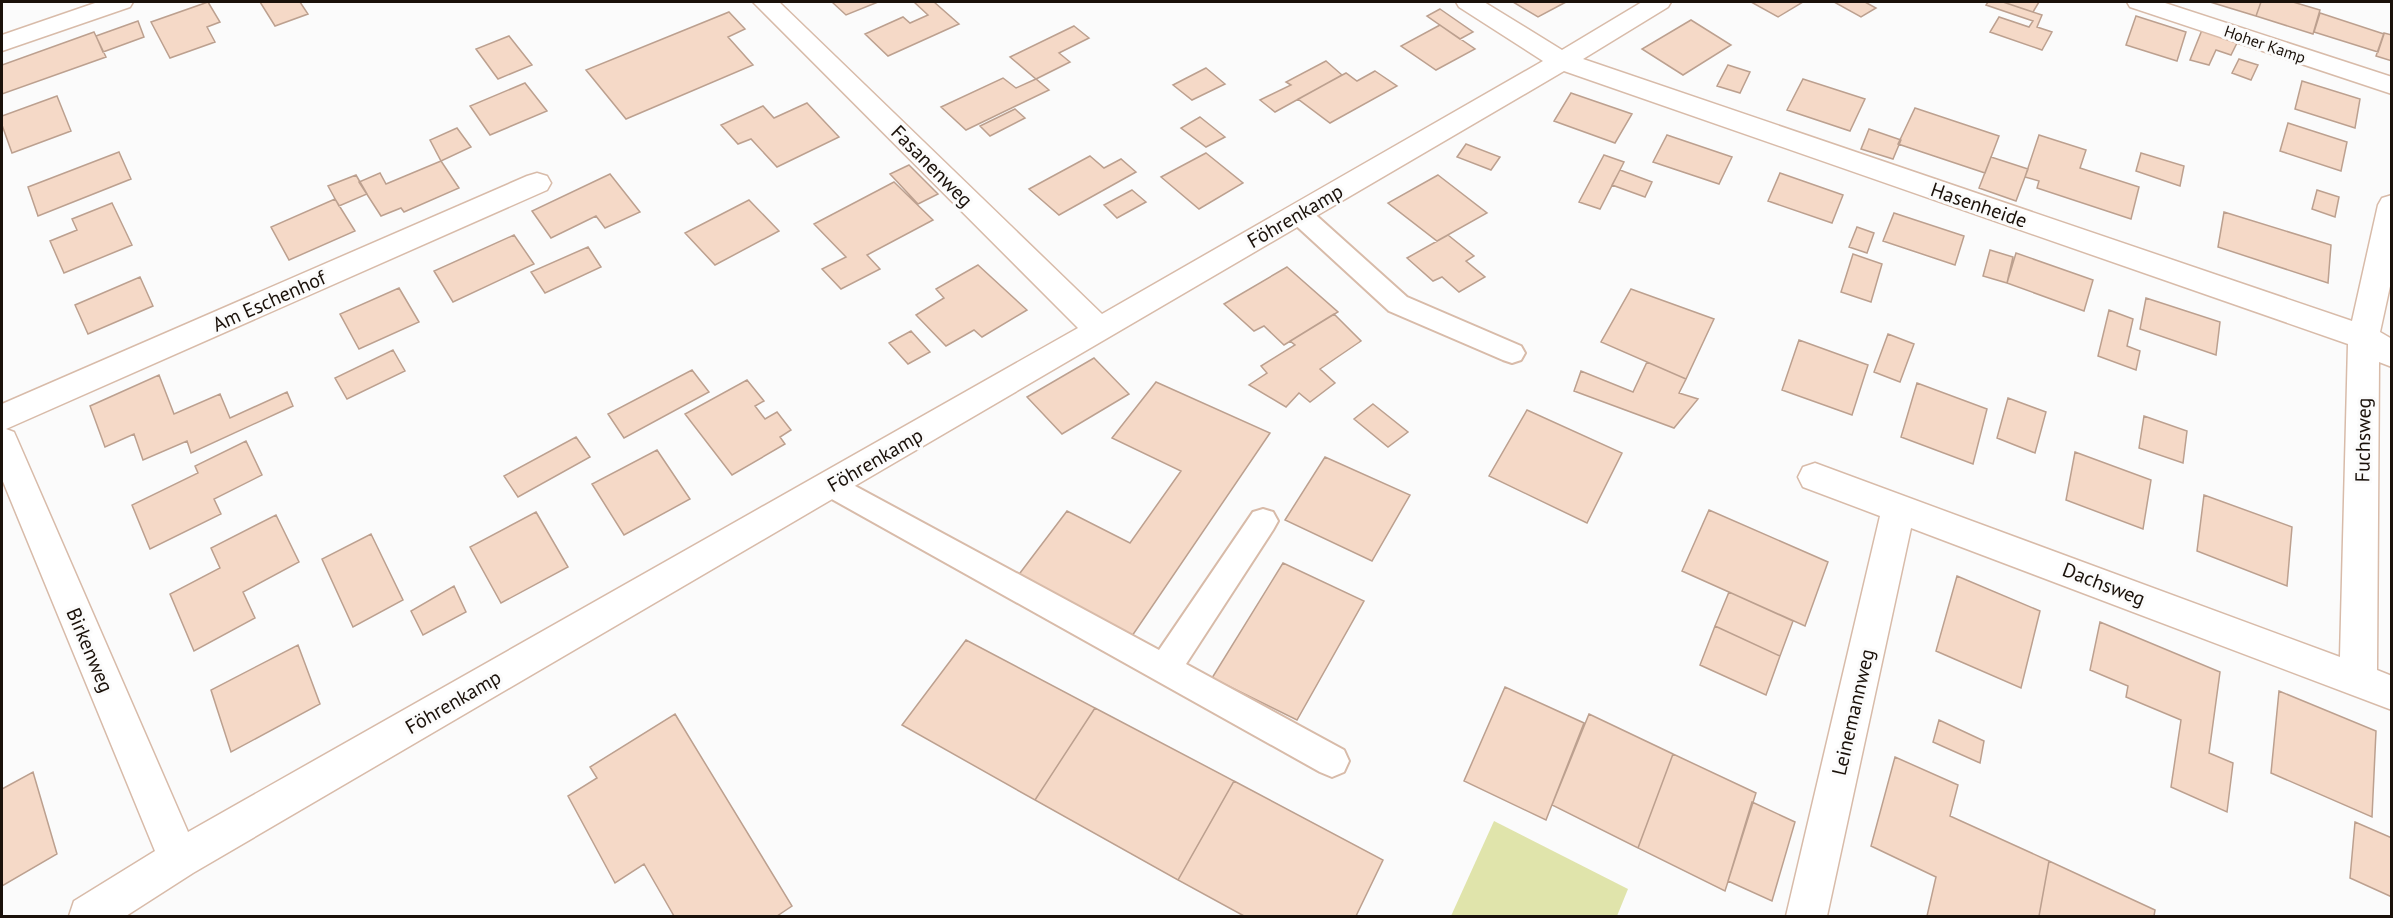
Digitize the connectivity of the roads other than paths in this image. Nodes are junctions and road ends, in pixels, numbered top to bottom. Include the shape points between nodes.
1 (121, 2) edge
2 (765, 2) edge
3 (1468, 2) edge
4 (1659, 2) edge
5 (2139, 2) edge
6 (2, 43) edge
7 (1562, 61) junction
8 (2391, 86) edge
9 (537, 183) dead end
10 (2391, 205) edge
11 (1299, 214) junction
12 (1099, 330) junction
13 (2364, 337) junction
14 (1512, 353) dead end
15 (2391, 356) edge
16 (2, 418) edge
17 (2, 441) edge
18 (1815, 477) dead end
19 (831, 485) junction
20 (1899, 507) junction
21 (1263, 522) dead end
22 (1165, 668) junction
23 (2358, 679) junction
24 (2391, 693) edge
25 (1332, 761) dead end
26 (179, 859) junction
27 (89, 916) edge
28 (1806, 916) edge

1 - 6 street
2 - 12 street, Fasanenweg
3 - 7 street, Hasenheide
4 - 7 street, Föhrenkamp
5 - 8 street, Hoher Kamp
7 - 11 street, Föhrenkamp
7 - 13 street, Hasenheide
9 - 16 street, Am Eschenhof
10 - 13 street, Fuchsweg
11 - 12 street, Föhrenkamp
11 - 14 lane via 1398,304
12 - 19 street, Föhrenkamp
13 - 15 street, Hasenheide
13 - 23 street, Fuchsweg
17 - 26 street, Birkenweg
18 - 20 street, Dachsweg
19 - 22 lane
19 - 26 street, Föhrenkamp
20 - 23 street, Dachsweg
20 - 28 street, Leinemannweg
21 - 22 lane
22 - 25 lane
23 - 24 street, Dachsweg
26 - 27 street, Föhrenkamp

